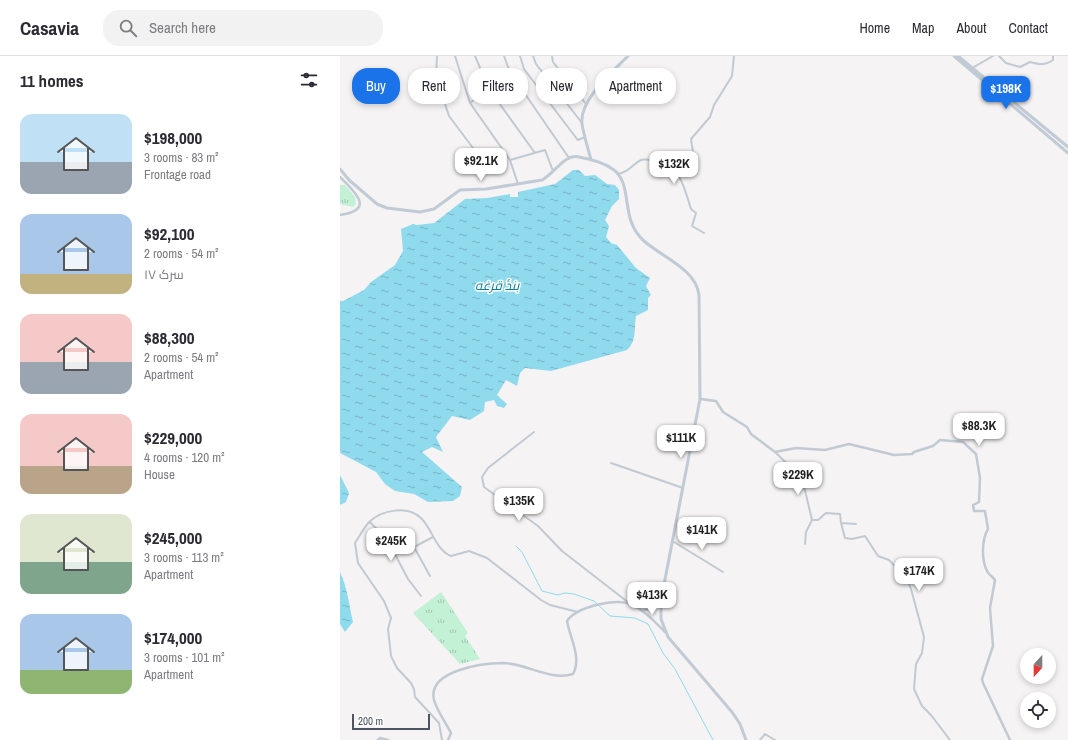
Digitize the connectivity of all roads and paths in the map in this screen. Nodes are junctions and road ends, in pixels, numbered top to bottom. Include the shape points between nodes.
1 (437, 56) edge
2 (455, 56) edge
3 (475, 56) edge
4 (504, 56) edge
5 (520, 56) edge
6 (533, 56) edge
7 (552, 56) edge
8 (628, 56) edge
9 (734, 56) edge
10 (954, 56) edge
11 (958, 56) edge
12 (993, 56) edge
13 (999, 56) edge
14 (1053, 56) edge
15 (974, 67) junction
16 (480, 68) edge
17 (508, 68) edge
18 (558, 68) edge
19 (468, 98) edge
20 (528, 98) edge
21 (587, 103) edge
22 (470, 104) edge
23 (500, 104) edge
24 (586, 104) edge
25 (582, 123) junction
26 (586, 137) junction
27 (1068, 147) edge
28 (534, 153) junction
29 (1068, 153) edge
30 (569, 158) junction
31 (510, 160) junction
32 (591, 160) junction
33 (664, 166) junction
34 (340, 169) edge
35 (491, 172) dead end
36 (553, 172) junction
37 (618, 174) junction
38 (340, 177) edge
39 (518, 184) junction
40 (340, 216) edge
41 (704, 233) dead end
42 (700, 399) junction
43 (534, 432) dead end
44 (775, 452) junction
45 (611, 463) dead end
46 (683, 488) junction
47 (812, 520) junction
48 (370, 522) junction
49 (841, 523) junction
50 (856, 524) dead end
51 (433, 536) junction
52 (674, 542) junction
53 (805, 544) dead end
54 (723, 572) dead end
55 (430, 576) dead end
56 (421, 596) dead end
57 (662, 600) junction
58 (631, 604) junction
59 (637, 609) junction
60 (578, 612) junction
61 (665, 632) junction
62 (378, 740) edge
63 (388, 740) edge
64 (442, 740) edge
65 (448, 740) edge
66 (746, 740) edge
67 (760, 740) edge
68 (775, 740) edge
69 (950, 740) edge
70 (1010, 740) edge

1 - 35 street via 436,77 449,116
2 - 19 street
3 - 16 street
4 - 17 street
5 - 26 street via 524,69 577,139
6 - 25 street via 536,64
7 - 18 street
8 - 21 main road
9 - 33 street via 732,76 714,105 710,118 691,139 694,159
10 - 29 main road
11 - 15 main road
12 - 15 street
13 - 14 street via 1006,63 1020,67 1030,62 1039,65 1050,63
15 - 27 main road
20 - 30 street
22 - 31 street
23 - 28 street
24 - 25 main road
25 - 26 main road
26 - 32 main road
28 - 31 street
28 - 36 street via 545,150
30 - 32 main road via 578,156
30 - 36 main road
31 - 39 street
32 - 37 main road
33 - 37 street via 648,159 641,160 628,172
33 - 41 street via 678,174 691,209 696,213 692,226
34 - 39 main road via 377,204 387,208 420,212 434,209 460,190 482,190
36 - 39 main road via 542,180
37 - 42 main road via 625,190 628,214 634,230 648,244 687,273 696,285 699,295
38 - 40 street via 356,193 359,206 352,214
42 - 44 street via 716,401 723,412 747,427 751,434
42 - 46 main road
43 - 58 street via 488,468 482,477 484,487 538,526 562,551
44 - 47 street via 802,478
44 - 70 street via 796,448 825,450 850,444 900,455 912,454 933,446 940,440 963,442 976,454 980,478 978,502 973,505 974,511 985,511 988,529 982,545 985,566 995,580 990,608 993,646 982,678
45 - 46 street
46 - 52 main road
47 - 49 street via 818,520 826,513 840,514
47 - 53 street via 806,532
48 - 51 street via 386,513 401,510 412,512 421,518
48 - 56 street via 388,541 408,579
48 - 64 street via 355,543 358,563 384,601 391,618 388,629 391,656 411,683 415,697 439,723
49 - 50 street
49 - 69 street via 845,538 865,536 878,556 889,560 907,579 924,637 922,653 916,664 914,689 922,706
51 - 55 street via 414,547
51 - 60 street via 443,552 451,556 469,551 487,558 541,600
52 - 54 street
52 - 57 main road
57 - 59 street via 648,610
57 - 61 main road via 661,619
58 - 59 street
58 - 60 street via 603,604
59 - 61 street via 649,616
60 - 65 street via 567,622 577,661 577,668 573,674 564,677 505,663 461,668 439,682 434,691 434,700 451,733
61 - 66 main road via 732,712
62 - 63 street
67 - 68 street via 765,734

